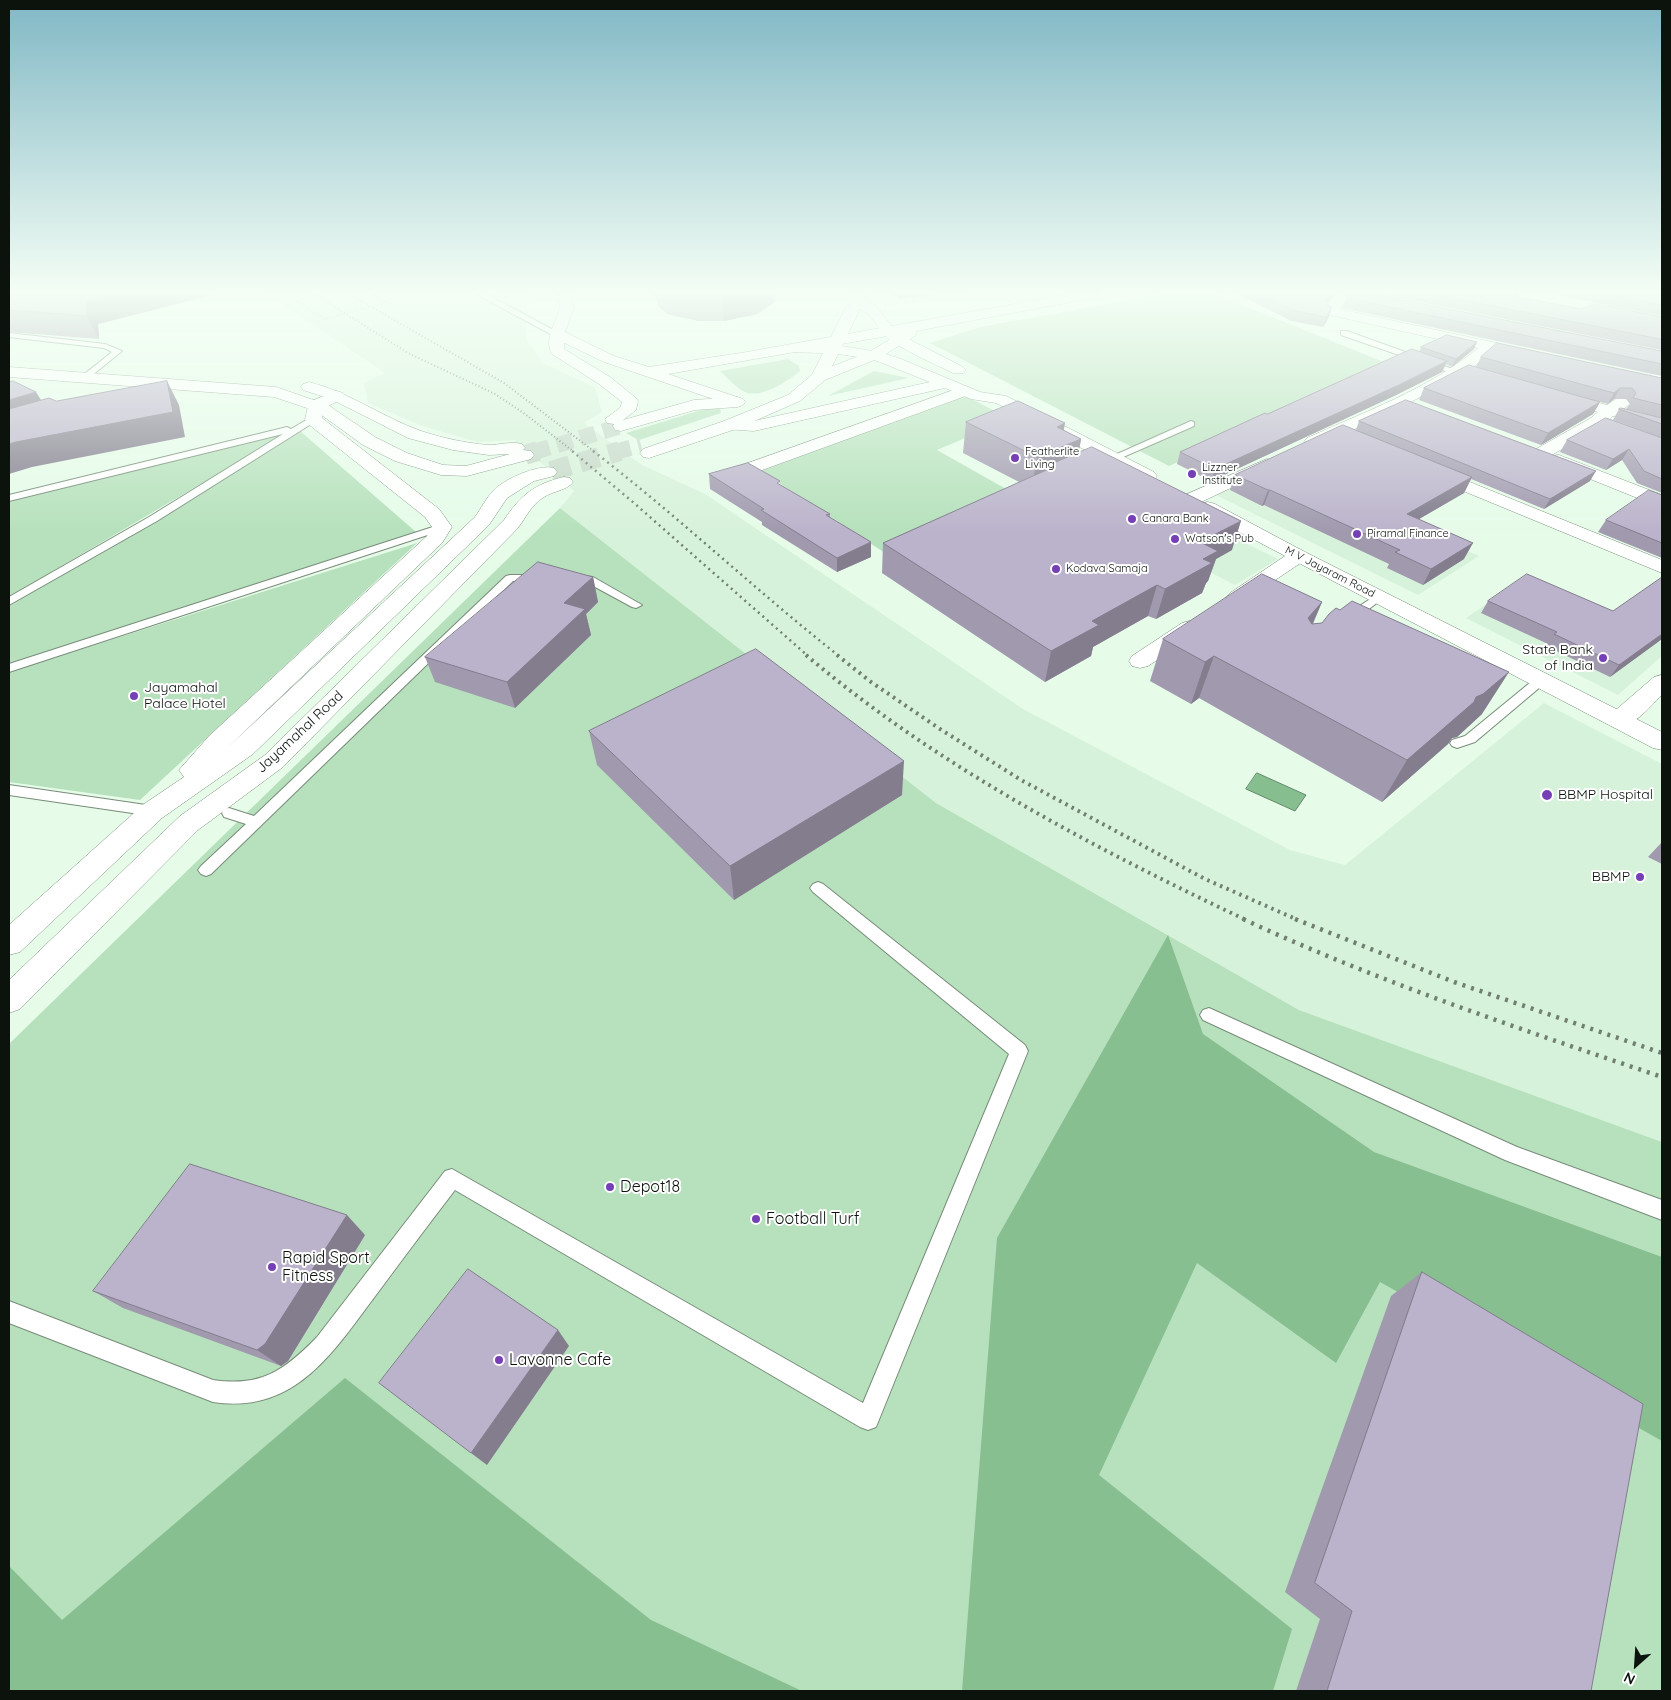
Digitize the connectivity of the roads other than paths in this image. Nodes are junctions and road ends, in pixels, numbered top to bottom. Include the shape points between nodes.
1 (92, 373) edge
2 (98, 373) edge
3 (590, 373) edge
4 (653, 373) edge
5 (821, 373) edge
6 (828, 373) edge
7 (925, 373) edge
8 (956, 373) edge
9 (1454, 373) edge
10 (1471, 373) edge
11 (1479, 375) edge
12 (819, 377) junction
13 (1634, 377) edge
14 (1659, 378) edge
15 (947, 382) junction
16 (970, 382) junction
17 (151, 387) junction
18 (130, 391) edge
19 (1544, 393) edge
20 (337, 396) junction
21 (1401, 401) junction
22 (737, 402) junction
23 (1418, 408) edge
24 (309, 417) junction
25 (1603, 417) junction
26 (1191, 424) dead end
27 (1662, 424) edge
28 (730, 425) junction
29 (1616, 429) edge
30 (1336, 431) junction
31 (1354, 439) edge
32 (1524, 446) edge
33 (1300, 448) edge
34 (1542, 453) junction
35 (1282, 457) edge
36 (1114, 458) junction
37 (1418, 465) edge
38 (1090, 468) edge
39 (726, 477) edge
40 (1177, 491) junction
41 (9, 498) edge
42 (1662, 502) edge
43 (442, 527) junction
44 (1298, 556) junction
45 (1662, 567) edge
46 (1378, 597) junction
47 (9, 602) edge
48 (636, 605) dead end
49 (1341, 624) edge
50 (1140, 661) dead end
51 (9, 668) edge
52 (1541, 680) junction
53 (1662, 682) edge
54 (1620, 720) junction
55 (1662, 742) edge
56 (1457, 743) edge
57 (9, 790) edge
58 (153, 811) junction
59 (229, 813) dead end
60 (257, 822) junction
61 (206, 870) dead end
62 (818, 888) dead end
63 (9, 943) edge
64 (9, 1000) edge
65 (1209, 1015) dead end
66 (1662, 1210) edge
67 (9, 1312) edge

1 - 17 street
2 - 20 street via 293,382
3 - 22 street via 621,391 630,401 628,410 617,423 694,405
4 - 22 street
5 - 12 street
6 - 12 street
7 - 15 street, M V Jayaram Road
8 - 16 street, M V Jayaram Road
9 - 21 street
10 - 11 street
12 - 22 street
12 - 28 street via 794,398
13 - 14 street
14 - 25 street
15 - 16 street, M V Jayaram Road
15 - 28 street via 754,426
16 - 36 street, M V Jayaram Road via 977,396 1000,399
16 - 39 street
17 - 18 lane
17 - 24 street via 172,384 276,392
19 - 25 street
20 - 24 street
20 - 24 street via 414,434 453,445 521,451 467,471 441,470 401,457
21 - 23 street
21 - 30 street
22 - 28 street via 732,411 645,449
24 - 41 lane
24 - 43 street via 432,513
24 - 47 lane via 153,519
25 - 27 street
25 - 29 street
25 - 34 street
26 - 36 lane
30 - 31 street
30 - 33 street
32 - 34 street
34 - 42 street
35 - 40 street
36 - 38 lane
36 - 40 street, M V Jayaram Road
37 - 45 street
40 - 44 street, M V Jayaram Road
43 - 51 lane
43 - 58 street via 436,539 218,742
44 - 46 street, M V Jayaram Road
44 - 50 street
46 - 49 lane
46 - 52 street, M V Jayaram Road
48 - 60 lane via 589,578 510,578
52 - 54 street, M V Jayaram Road
52 - 56 lane via 1470,739
53 - 54 street
54 - 55 street, M V Jayaram Road
57 - 58 lane
58 - 63 street, Jayamahal Road
58 - 64 street, Jayamahal Road via 244,748 482,521 500,494 528,477 557,476 527,500 511,524 274,761 188,823
59 - 60 lane
60 - 61 lane
62 - 67 lane via 1019,1051 868,1419 452,1178 325,1345 287,1380 264,1390 238,1394 213,1391
65 - 66 lane via 1512,1154

